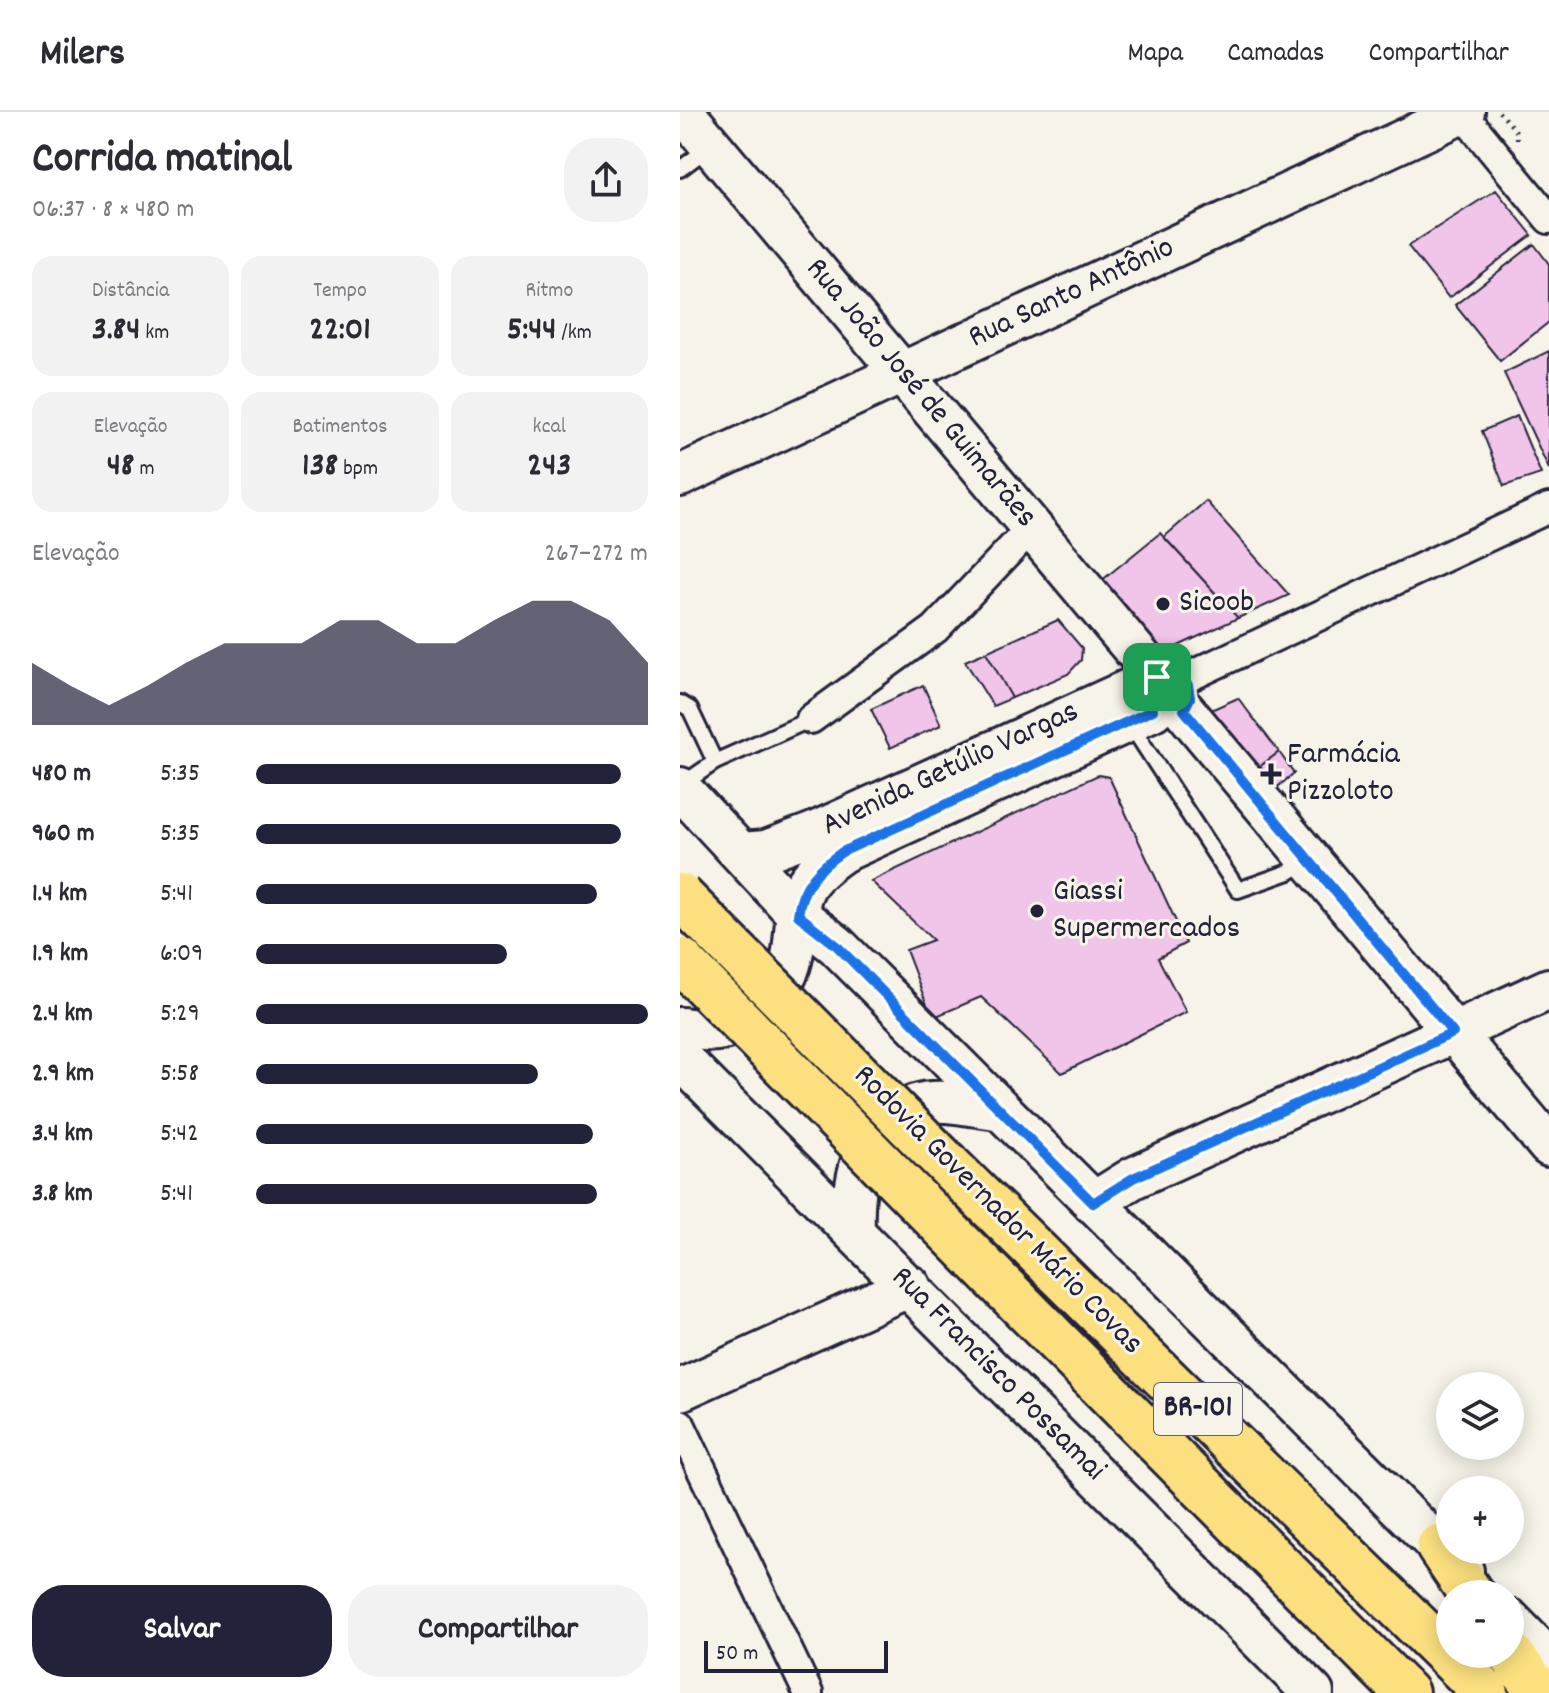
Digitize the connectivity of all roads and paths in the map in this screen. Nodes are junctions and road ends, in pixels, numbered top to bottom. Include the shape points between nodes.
1 (683, 112) edge
2 (1462, 112) edge
3 (711, 145) junction
4 (680, 169) edge
5 (1549, 219) edge
6 (902, 373) junction
7 (680, 476) edge
8 (1549, 508) edge
9 (1032, 527) junction
10 (1161, 699) junction
11 (680, 703) edge
12 (811, 719) joint
13 (715, 762) junction
14 (680, 787) edge
15 (742, 853) junction
16 (1309, 859) junction
17 (680, 896) edge
18 (798, 915) junction
19 (680, 960) edge
20 (1549, 989) edge
21 (680, 1028) edge
22 (1453, 1033) junction
23 (680, 1058) edge
24 (997, 1109) junction
25 (1549, 1146) edge
26 (1093, 1203) junction
27 (854, 1230) junction
28 (910, 1286) junction
29 (680, 1390) edge
30 (680, 1424) edge
31 (1436, 1544) edge
32 (1456, 1564) edge
33 (1471, 1580) edge
34 (1524, 1634) edge
35 (1549, 1660) edge
36 (1521, 1668) edge
37 (808, 1693) edge
38 (1313, 1693) edge
39 (1406, 1693) edge
40 (1486, 1693) edge
41 (1540, 1693) edge

1 - 3 main road, Rua João José de Guimarães
2 - 5 street
2 - 6 main road, Rua Santo Antônio
3 - 4 lane
3 - 6 main road, Rua João José de Guimarães
6 - 7 main road, Rua Santo Antônio
6 - 9 main road, Rua João José de Guimarães
8 - 10 street, Avenida Getúlio Vargas
9 - 10 main road, Rua João José de Guimarães
9 - 12 street via 935,629
10 - 15 main road, Avenida Getúlio Vargas via 766,851
10 - 16 main road, Rua João José de Guimarães
10 - 16 lane via 1238,890
10 - 18 main road, Avenida Getúlio Vargas via 842,852 806,886
11 - 13 lane via 690,709
12 - 13 lane
13 - 14 lane
14 - 15 main road
15 - 18 main road
16 - 22 main road, Rua João José de Guimarães
17 - 40 highway, Rodovia Governador Mário Covas / BR-101, bridge
18 - 21 main road, Avenida Getúlio Vargas via 781,990 753,1016 718,1030
18 - 24 main road via 836,945
19 - 39 highway, Rodovia Governador Mário Covas / BR-101, bridge
20 - 22 main road
22 - 25 main road, Rua João José de Guimarães
22 - 26 main road via 1133,1178
23 - 27 main road, Rua Francisco Possamai
24 - 26 main road
24 - 27 main road via 936,1102 916,1105 892,1118 859,1163
26 - 31 main road
27 - 28 main road, Rua Francisco Possamai
28 - 29 main road
28 - 38 main road, Rua Francisco Possamai
30 - 37 street
32 - 33 main road
34 - 35 main road
36 - 41 highway

